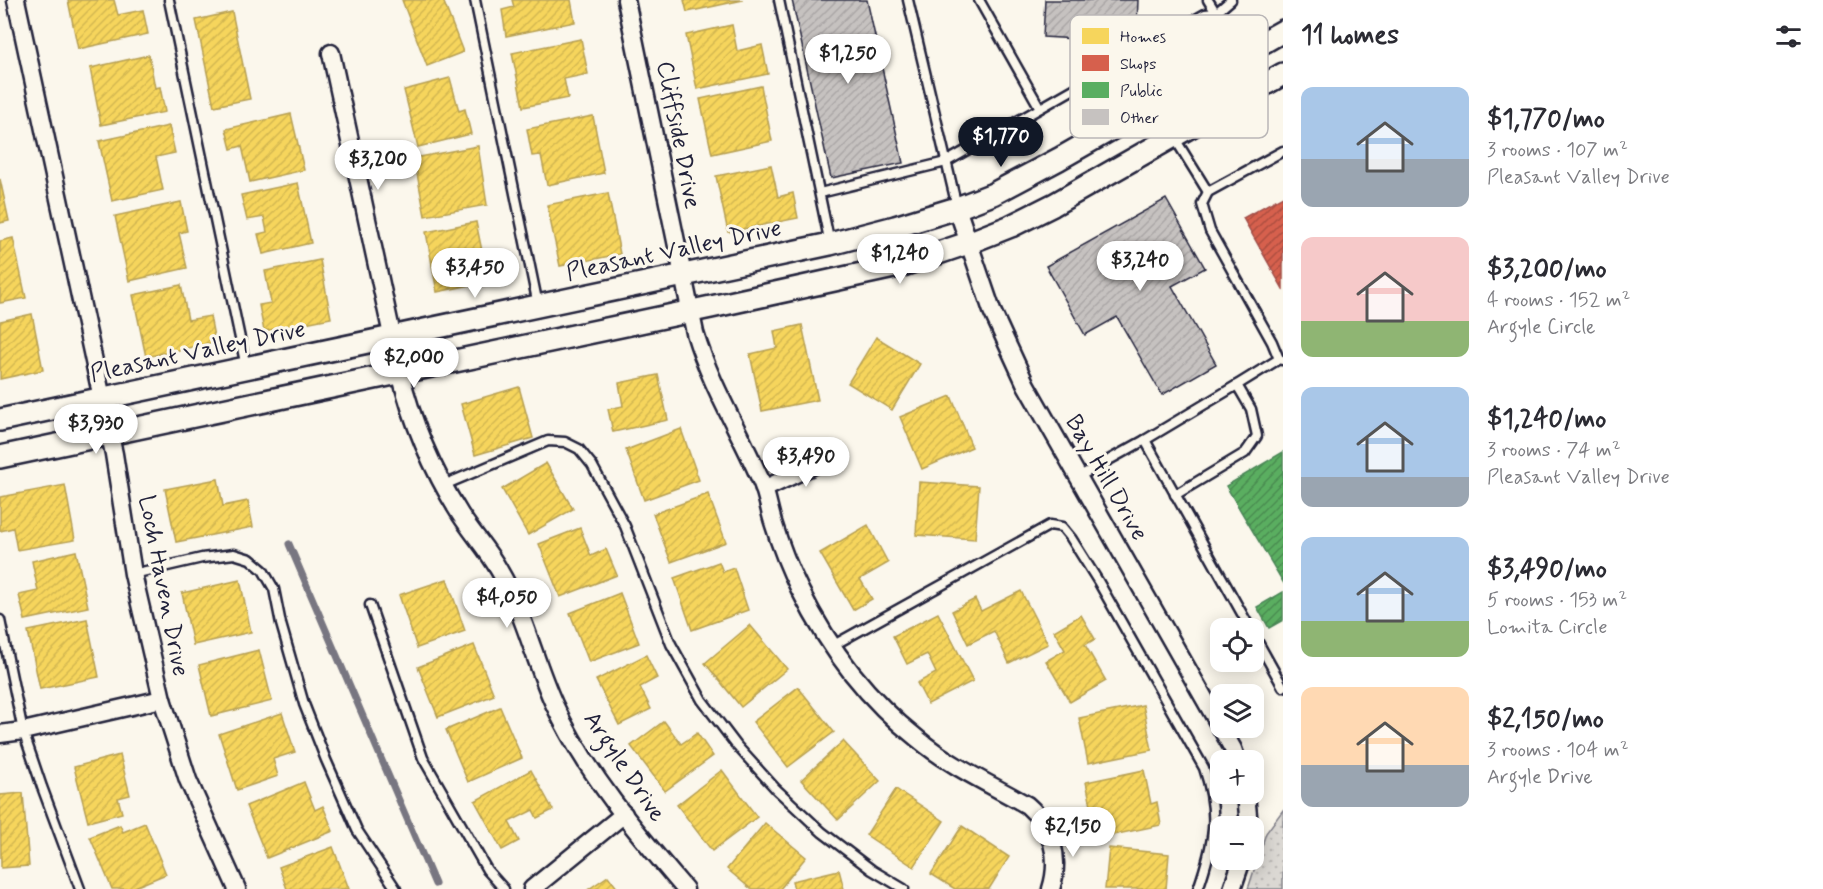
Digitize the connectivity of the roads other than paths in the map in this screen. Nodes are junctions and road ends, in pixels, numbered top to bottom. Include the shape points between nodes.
1 (16, 0) edge
2 (169, 0) edge
3 (476, 0) edge
4 (626, 0) edge
5 (779, 0) edge
6 (908, 0) edge
7 (979, 0) edge
8 (1208, 0) edge
9 (1231, 0) edge
10 (1216, 13) junction
11 (1202, 15) edge
12 (1283, 31) edge
13 (1268, 40) edge
14 (331, 52) dead end
15 (1283, 74) edge
16 (1268, 83) edge
17 (1070, 91) edge
18 (1040, 108) junction
19 (1097, 138) edge
20 (1172, 138) edge
21 (1175, 138) edge
22 (1283, 151) edge
23 (946, 162) junction
24 (1208, 192) junction
25 (820, 193) junction
26 (957, 208) junction
27 (968, 243) junction
28 (830, 244) junction
29 (682, 275) junction
30 (538, 306) junction
31 (690, 312) junction
32 (392, 336) junction
33 (1281, 360) edge
34 (246, 368) junction
35 (400, 372) junction
36 (1237, 385) junction
37 (102, 398) junction
38 (0, 420) edge
39 (109, 434) junction
40 (1145, 440) junction
41 (833, 456) dead end
42 (0, 457) edge
43 (1078, 477) junction
44 (444, 485) junction
45 (764, 489) junction
46 (1175, 495) junction
47 (133, 574) junction
48 (370, 605) dead end
49 (1244, 618) edge
50 (0, 620) edge
51 (832, 646) junction
52 (1264, 653) edge
53 (1283, 687) edge
54 (162, 699) junction
55 (23, 731) junction
56 (0, 734) edge
57 (1232, 750) edge
58 (624, 814) junction
59 (1239, 870) edge
60 (80, 889) edge
61 (237, 889) edge
62 (396, 889) edge
63 (504, 889) edge
64 (532, 889) edge
65 (685, 889) edge
66 (904, 889) edge
67 (1051, 889) edge
68 (1197, 889) edge
69 (1232, 889) edge

1 - 37 street, Loch Haven Drive
2 - 34 lane
3 - 30 lane
4 - 29 street, Cliffside Drive
5 - 25 lane
6 - 23 lane
7 - 18 lane
8 - 10 lane
9 - 10 lane
10 - 11 lane
12 - 13 street, Pleasant Valley Drive
14 - 32 street, Argyle Drive
15 - 16 street
17 - 18 lane
18 - 23 lane
19 - 26 street, Pleasant Valley Drive via 1039,171
20 - 27 street via 1053,206
21 - 24 lane
22 - 24 lane
23 - 25 lane
23 - 26 lane
24 - 33 lane via 1202,204 1210,231
25 - 28 lane
26 - 27 street, Bay Hill Drive
26 - 28 street, Pleasant Valley Drive
27 - 31 street via 903,265
27 - 43 street, Bay Hill Drive via 992,311 1026,385
28 - 29 street, Pleasant Valley Drive
29 - 30 street, Pleasant Valley Drive
29 - 31 street, Cliffside Drive
30 - 32 street, Pleasant Valley Drive
31 - 35 street
31 - 45 street, Cliffside Drive via 703,360
32 - 34 street, Pleasant Valley Drive
32 - 35 street, Argyle Drive
33 - 36 lane
34 - 37 street, Pleasant Valley Drive
35 - 39 street
35 - 44 street, Argyle Drive via 429,456
36 - 40 lane
36 - 46 lane via 1251,409 1257,436 1245,453
37 - 38 street, Pleasant Valley Drive
37 - 39 street, Loch Haven Drive
39 - 42 street
39 - 47 street, Loch Haven Drive
40 - 43 lane
40 - 46 lane
41 - 45 street
43 - 57 street, Bay Hill Drive
44 - 58 street, Argyle Drive via 460,516 500,570 569,735
44 - 66 lane via 548,441 565,442 579,449 625,525 671,644 702,700 776,789 822,832
45 - 51 street, Cliffside Drive via 800,591
46 - 49 lane
47 - 54 street, Loch Haven Drive
47 - 62 lane via 234,554 250,559 263,570 274,589 304,704 326,760 357,830
48 - 63 lane via 423,758 487,870
50 - 55 lane
51 - 67 street, Cliffside Drive via 862,685 918,740 1027,805 1047,829 1056,857
51 - 68 lane via 1050,525 1062,527 1098,581 1204,768 1215,812 1213,837
52 - 53 lane
54 - 55 street
54 - 61 street, Loch Haven Drive via 188,780
55 - 56 street
55 - 60 lane
58 - 64 street
58 - 65 street, Argyle Drive
59 - 69 street

